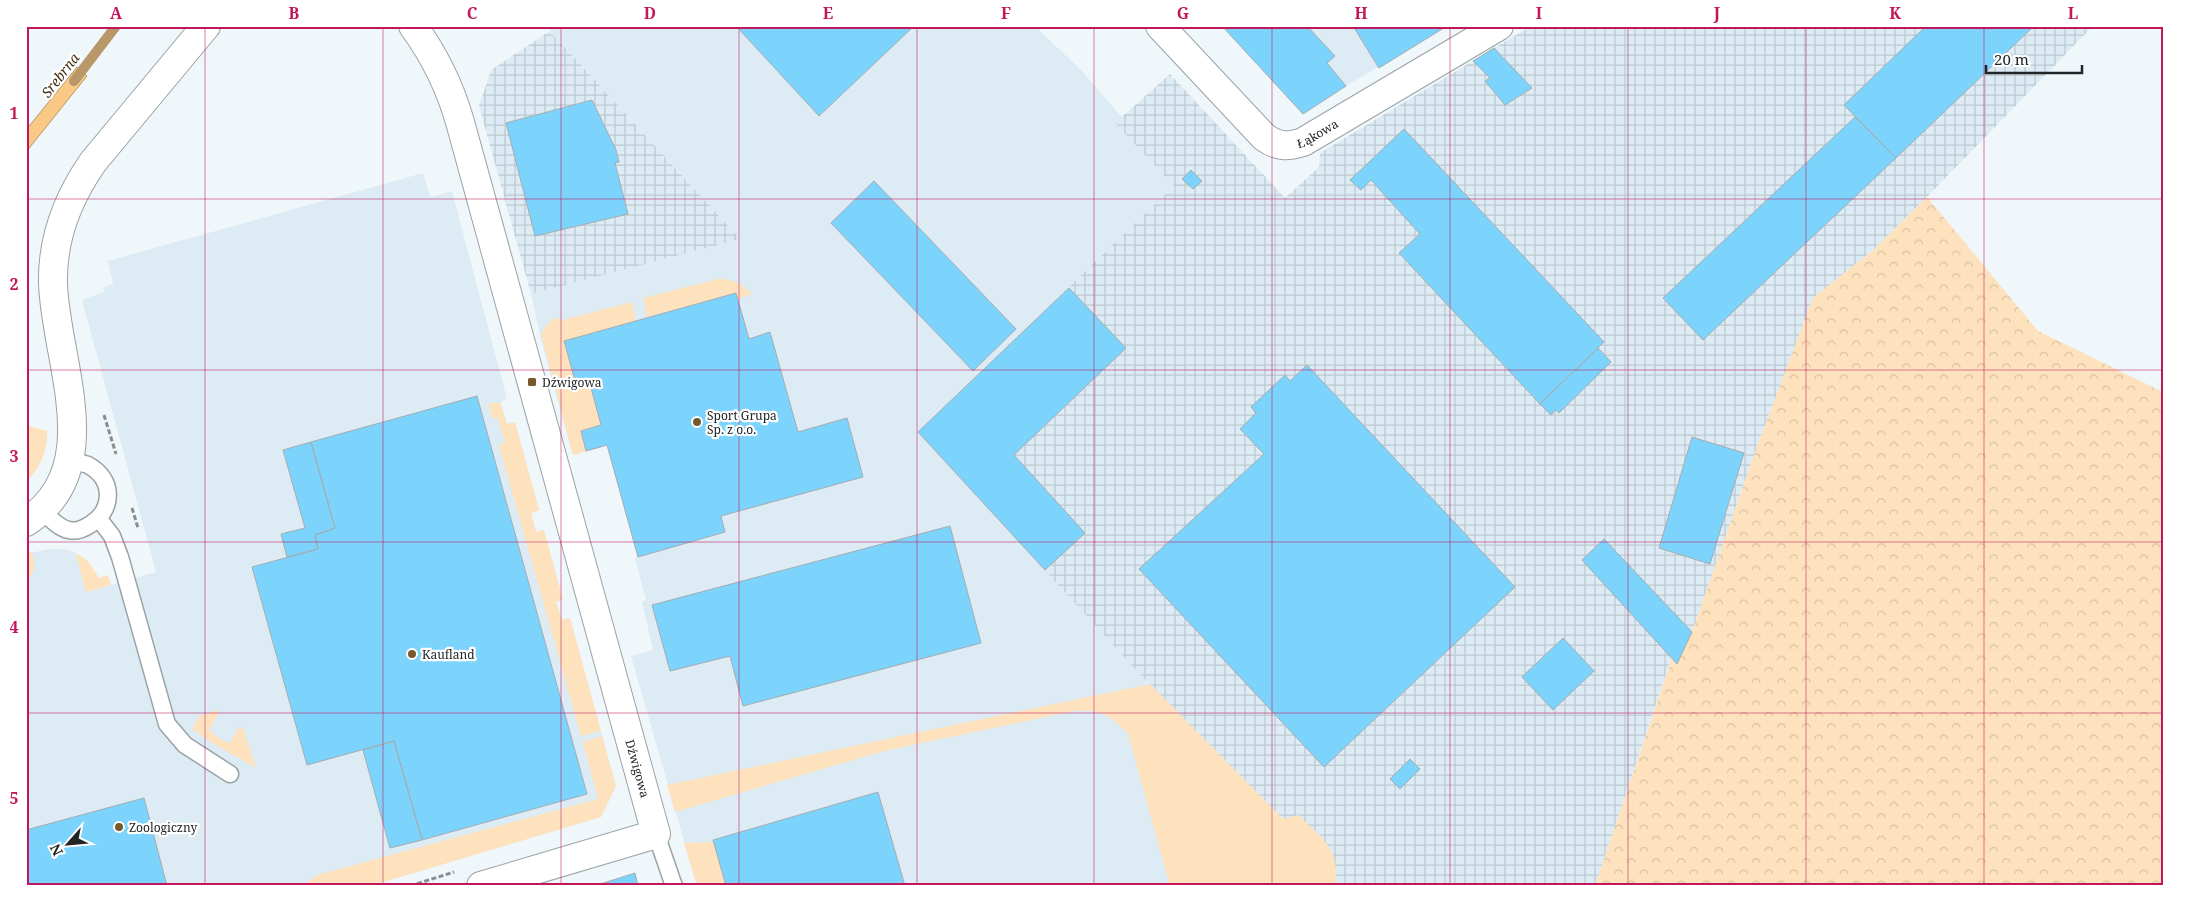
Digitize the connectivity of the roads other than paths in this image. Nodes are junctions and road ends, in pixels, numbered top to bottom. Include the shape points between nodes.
1 (206, 26) edge
2 (414, 26) edge
3 (1160, 26) edge
4 (1499, 26) edge
5 (69, 460) junction
6 (34, 516) edge
7 (99, 519) junction
8 (230, 774) dead end
9 (656, 834) junction
10 (481, 886) edge
11 (674, 886) edge

1 - 5 street via 92,162 78,183 59,230 53,282 73,421
2 - 9 street, Dźwigowa via 441,70 460,122
3 - 4 street, Łąkowa via 1264,137 1275,145 1289,146 1303,142
5 - 6 street via 58,490
5 - 7 lane via 88,465 104,480 109,499
6 - 7 lane via 69,530 78,530
7 - 8 lane via 112,536 120,557 168,724 185,745
9 - 10 street
9 - 11 lane

